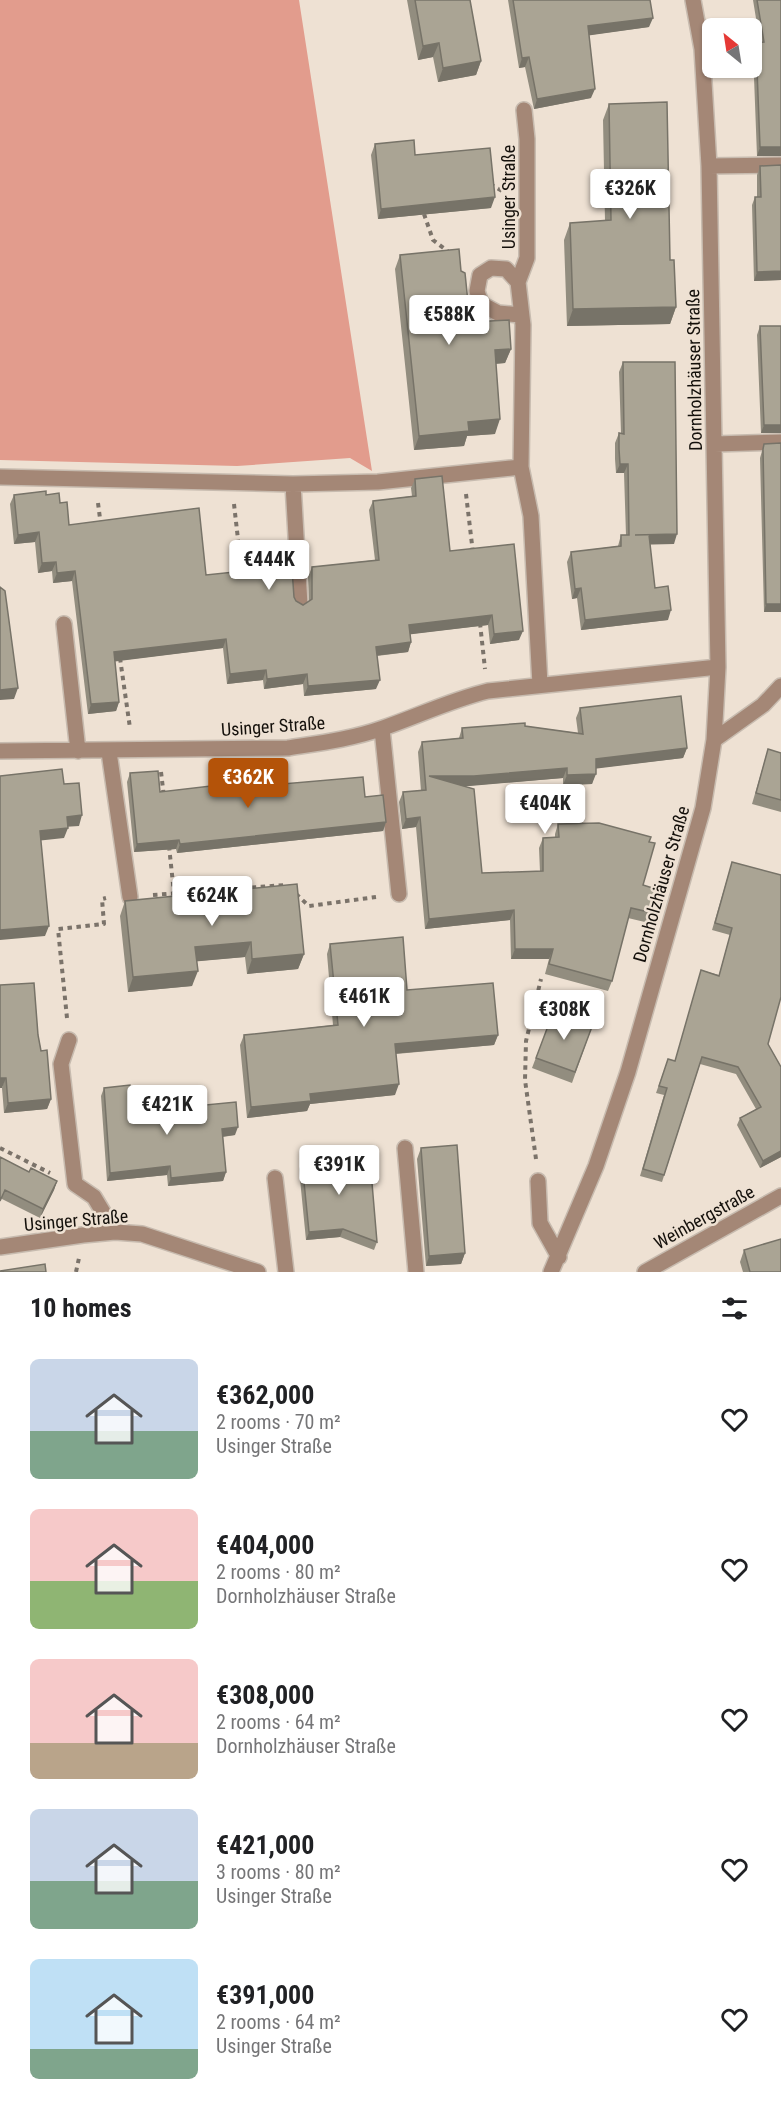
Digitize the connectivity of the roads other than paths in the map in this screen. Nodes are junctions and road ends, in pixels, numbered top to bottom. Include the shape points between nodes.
1 (693, 0) edge
2 (524, 110) dead end
3 (781, 165) edge
4 (709, 166) junction
5 (518, 282) junction
6 (520, 315) junction
7 (781, 442) edge
8 (715, 444) junction
9 (521, 466) junction
10 (0, 477) edge
11 (293, 484) junction
12 (300, 605) edge
13 (64, 624) dead end
14 (718, 667) junction
15 (540, 685) junction
16 (781, 686) edge
17 (382, 729) junction
18 (714, 740) junction
19 (0, 751) edge
20 (78, 751) junction
21 (109, 752) junction
22 (399, 894) road end
23 (130, 897) road end
24 (69, 1040) road end
25 (405, 1148) dead end
26 (275, 1178) dead end
27 (538, 1181) road end
28 (781, 1196) edge
29 (116, 1232) junction
30 (0, 1247) edge
31 (560, 1257) junction
32 (258, 1272) edge
33 (286, 1272) edge
34 (416, 1272) edge
35 (551, 1272) edge
36 (645, 1272) edge

1 - 4 street, Dornholzhäuser Straße via 702,49
2 - 5 street, Usinger Straße via 528,258
3 - 4 street
4 - 8 street, Dornholzhäuser Straße
5 - 6 street, Usinger Straße
5 - 6 street, Usinger Straße via 506,269 490,268 480,275 477,291 481,304 498,314
6 - 9 street, Usinger Straße
7 - 8 street
8 - 14 street, Dornholzhäuser Straße
9 - 11 street via 378,482
9 - 15 street, Usinger Straße via 531,516
10 - 11 street
11 - 12 street
13 - 20 street
14 - 15 street, Usinger Straße
14 - 18 street, Dornholzhäuser Straße
15 - 17 street, Usinger Straße via 456,698
16 - 18 street via 763,705
17 - 21 street, Usinger Straße via 334,742 288,748
17 - 22 street
18 - 31 street, Dornholzhäuser Straße via 703,808 628,1072
19 - 20 street, Usinger Straße
20 - 21 street, Usinger Straße
21 - 23 street
24 - 29 street via 61,1064 75,1184 94,1197
25 - 34 street
26 - 33 street
27 - 31 street via 540,1223
28 - 36 street, Weinbergstraße
29 - 30 street, Usinger Straße
29 - 32 street, Usinger Straße via 142,1234
31 - 35 street, Dornholzhäuser Straße

